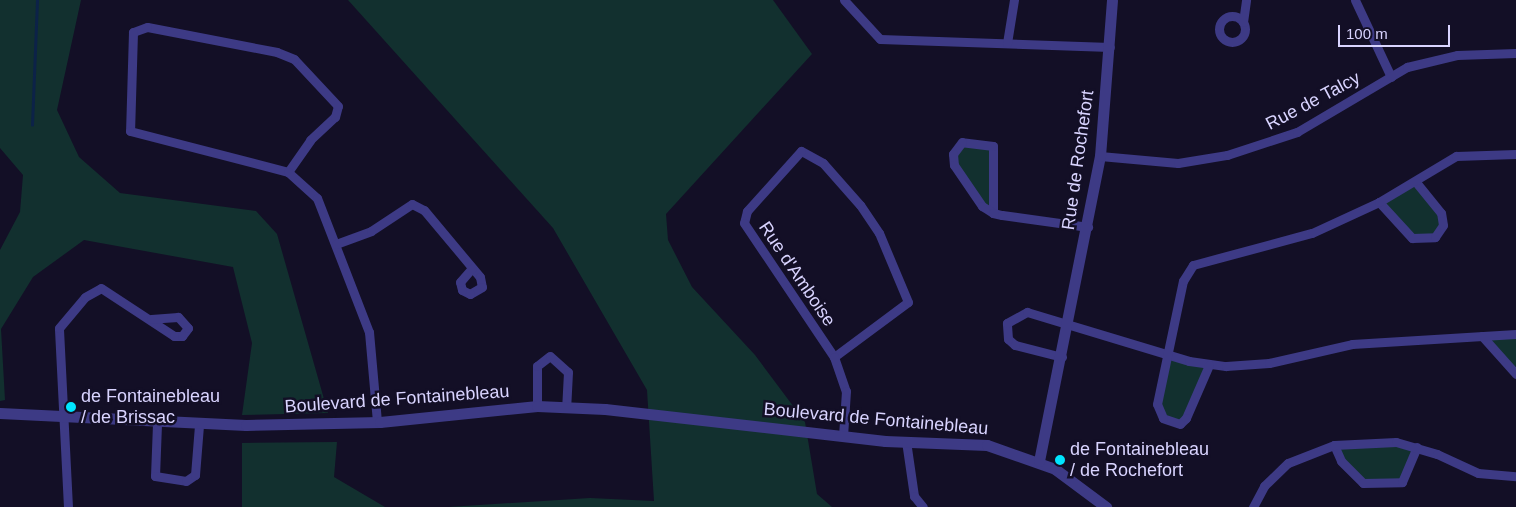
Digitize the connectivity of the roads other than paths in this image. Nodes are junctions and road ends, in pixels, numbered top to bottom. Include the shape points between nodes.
1 (844, 0) edge
2 (1014, 0) edge
3 (1112, 0) edge
4 (1246, 0) edge
5 (1355, 0) edge
6 (1243, 22) dead end
7 (1007, 43) junction
8 (1110, 47) junction
9 (1516, 53) edge
10 (1391, 77) junction
11 (1516, 154) edge
12 (1100, 156) junction
13 (288, 172) junction
14 (1415, 181) junction
15 (1379, 202) junction
16 (993, 213) junction
17 (1088, 227) junction
18 (336, 244) junction
19 (472, 268) dead end
20 (151, 319) dead end
21 (1070, 323) junction
22 (1516, 334) edge
23 (1482, 336) junction
24 (1169, 355) junction
25 (834, 357) junction
26 (1062, 357) junction
27 (1210, 365) junction
28 (1516, 374) edge
29 (537, 406) junction
30 (566, 406) junction
31 (0, 413) edge
32 (62, 416) junction
33 (377, 422) junction
34 (157, 424) junction
35 (198, 425) junction
36 (842, 436) junction
37 (906, 441) junction
38 (1334, 445) junction
39 (1417, 447) junction
40 (1039, 461) junction
41 (1516, 476) edge
42 (68, 507) edge
43 (923, 507) edge
44 (1106, 507) edge
45 (1254, 507) edge

1 - 7 street via 880,39
2 - 7 street
3 - 8 street, Rue de Rochefort
4 - 6 street
5 - 10 street
7 - 8 street
8 - 12 street, Rue de Rochefort
9 - 10 street, Rue de Talcy via 1428,60
10 - 12 street, Rue de Talcy via 1297,132 1235,153 1178,163
11 - 14 street via 1470,152
12 - 17 street, Rue de Rochefort
13 - 13 street via 130,131 133,32 147,27 277,52 294,60 338,106 335,117 310,140
13 - 18 street via 316,198
14 - 15 street
14 - 15 street via 1441,213 1443,225 1435,237 1412,238
15 - 24 street via 1312,233 1193,265 1182,281
16 - 16 street via 973,197 954,165 953,154 962,142 993,146
16 - 17 street
17 - 21 street, Rue de Rochefort
18 - 19 street via 371,230 412,204 424,210
18 - 33 street via 372,342
20 - 32 street via 100,288 74,308 57,336
21 - 24 street
21 - 26 street, Rue de Rochefort
21 - 26 street via 1027,312 1007,323 1008,339 1015,345
22 - 23 street
23 - 27 street via 1352,344 1268,363
23 - 28 street
24 - 27 street
24 - 27 street via 1157,404 1158,413 1171,423 1186,418
25 - 25 street, Rue d'Amboise via 744,223 747,211 801,151 823,163 860,205 879,233 908,302
25 - 36 street, Rue d'Amboise via 846,391
26 - 40 street, Rue de Rochefort
29 - 30 street, Boulevard de Fontainebleau
29 - 30 street via 537,366 550,356 568,372
29 - 33 street, Boulevard de Fontainebleau
30 - 36 street, Boulevard de Fontainebleau
31 - 32 street, Boulevard de Fontainebleau
32 - 34 street, Boulevard de Fontainebleau
32 - 42 street
33 - 35 street, Boulevard de Fontainebleau
34 - 35 street, Boulevard de Fontainebleau
34 - 35 street via 155,476 186,481 195,475
36 - 37 street, Boulevard de Fontainebleau
37 - 40 street, Boulevard de Fontainebleau via 965,441
37 - 43 street via 914,496
38 - 39 street via 1377,442
38 - 39 street via 1341,461 1363,483 1402,482
38 - 45 street via 1288,463 1264,486
39 - 41 street via 1478,473
40 - 44 street, Boulevard de Fontainebleau via 1086,489

